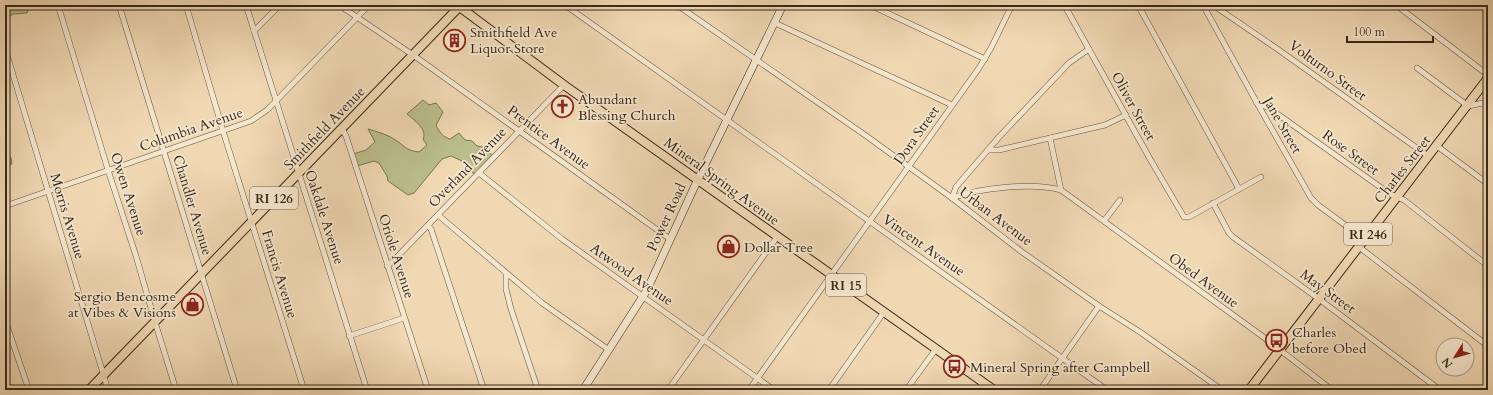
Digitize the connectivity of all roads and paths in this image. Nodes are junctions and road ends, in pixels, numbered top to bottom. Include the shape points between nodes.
1 (58, 5) edge
2 (119, 5) edge
3 (186, 5) edge
4 (246, 5) edge
5 (280, 5) edge
6 (339, 5) edge
7 (369, 5) edge
8 (565, 5) edge
9 (677, 5) edge
10 (783, 5) edge
11 (870, 5) edge
12 (1003, 5) edge
13 (1066, 5) edge
14 (1138, 5) edge
15 (1203, 5) edge
16 (1213, 5) edge
17 (1396, 5) edge
18 (459, 6) edge
19 (1011, 7) edge
20 (357, 18) junction
21 (775, 22) junction
22 (254, 31) junction
23 (5, 48) edge
24 (1089, 49) junction
25 (413, 55) junction
26 (985, 58) junction
27 (756, 60) junction
28 (1417, 68) dead end
29 (1488, 77) edge
30 (564, 85) junction
31 (276, 102) junction
32 (1488, 102) edge
33 (1257, 103) junction
34 (952, 105) junction
35 (1468, 106) junction
36 (1126, 115) junction
37 (727, 120) junction
38 (342, 129) junction
39 (519, 130) junction
40 (224, 131) junction
41 (1050, 138) junction
42 (1437, 146) junction
43 (988, 150) junction
44 (164, 152) junction
45 (1428, 156) junction
46 (908, 167) junction
47 (108, 170) junction
48 (298, 173) junction
49 (479, 173) junction
50 (1261, 177) dead end
51 (698, 179) junction
52 (1488, 184) edge
53 (1239, 189) junction
54 (1061, 190) junction
55 (48, 191) junction
56 (1397, 197) junction
57 (952, 198) junction
58 (1120, 200) dead end
59 (1213, 203) junction
60 (5, 206) edge
61 (438, 215) junction
62 (870, 221) junction
63 (1104, 221) junction
64 (252, 222) junction
65 (428, 226) junction
66 (777, 237) junction
67 (670, 239) junction
68 (1364, 239) junction
69 (1359, 247) junction
70 (387, 266) junction
71 (1488, 266) edge
72 (506, 273) junction
73 (201, 274) junction
74 (831, 275) junction
75 (643, 296) junction
76 (1319, 299) junction
77 (1099, 306) junction
78 (884, 312) junction
79 (404, 318) junction
80 (5, 320) edge
81 (155, 322) junction
82 (349, 336) junction
83 (704, 340) junction
84 (1488, 346) edge
85 (936, 349) junction
86 (609, 350) junction
87 (1280, 350) junction
88 (1062, 358) junction
89 (104, 375) junction
90 (757, 378) junction
91 (984, 382) junction
92 (29, 390) edge
93 (89, 390) edge
94 (108, 390) edge
95 (176, 390) edge
96 (237, 390) edge
97 (304, 390) edge
98 (367, 390) edge
99 (428, 390) edge
100 (484, 390) edge
101 (538, 390) edge
102 (583, 390) edge
103 (668, 390) edge
104 (749, 390) edge
105 (774, 390) edge
106 (829, 390) edge
107 (906, 390) edge
108 (978, 390) edge
109 (994, 390) edge
110 (1040, 390) edge
111 (1107, 390) edge
112 (1222, 390) edge
113 (1249, 390) edge
114 (1332, 390) edge
115 (1440, 390) edge

1 - 47 street, Owen Avenue
2 - 44 street, Chandler Avenue
3 - 40 street, Francis Avenue
4 - 22 street, Oakdale Avenue
5 - 22 street
6 - 20 street, Prentice Avenue
7 - 20 street, Columbia Avenue
8 - 37 street, Vincent Avenue
9 - 27 street, Urban Avenue
10 - 21 main road, Power Road
11 - 26 street
12 - 19 street
13 - 24 street, Oliver Street
14 - 53 street
15 - 33 street, Jane Street
16 - 45 street, Volturno Street
17 - 29 street
18 - 25 main road, Smithfield Avenue / RI 126
18 - 30 main road, Mineral Spring Avenue / RI 15
19 - 26 street, Dora Street
20 - 25 street, Prentice Avenue
20 - 31 street, Columbia Avenue
21 - 27 main road, Power Road
21 - 34 street
22 - 31 street, Oakdale Avenue
23 - 55 street, Morris Avenue
24 - 36 street, Oliver Street
24 - 43 street via 1069,63
25 - 38 main road, Smithfield Avenue / RI 126
25 - 39 street, Prentice Avenue
26 - 34 street, Dora Street
27 - 37 main road, Power Road
27 - 46 street, Urban Avenue
28 - 35 street
29 - 35 main road, Charles Street / RI 246
30 - 39 street, Overland Avenue
30 - 51 main road, Mineral Spring Avenue / RI 15
31 - 40 street, Columbia Avenue via 251,121
31 - 48 street, Oakdale Avenue
32 - 35 street
33 - 56 street, Rose Street via 1269,108
33 - 68 street, Jane Street via 1311,198
34 - 46 street, Dora Street
35 - 42 main road, Charles Street / RI 246
36 - 41 street via 1105,125
36 - 59 street, Oliver Street via 1184,217 1189,217
37 - 51 main road, Power Road
37 - 62 street, Vincent Avenue
38 - 48 main road, Smithfield Avenue / RI 126
38 - 70 street, Oriole Avenue
39 - 49 street, Overland Avenue
39 - 67 street, Prentice Avenue
40 - 44 street, Columbia Avenue
40 - 64 street, Francis Avenue
41 - 43 street via 999,150
41 - 54 street
42 - 45 main road, Charles Street / RI 246
42 - 52 street
43 - 57 street via 956,187
44 - 47 street, Columbia Avenue
44 - 73 street, Chandler Avenue
45 - 56 main road, Charles Street / RI 246
46 - 57 street, Urban Avenue
46 - 62 street, Dora Street
47 - 55 street, Columbia Avenue
47 - 81 street, Owen Avenue
48 - 64 main road, Smithfield Avenue / RI 126
48 - 82 street, Oakdale Avenue
49 - 61 street, Overland Avenue
49 - 75 street, Atwood Avenue via 562,239
50 - 53 street
51 - 66 main road, Mineral Spring Avenue / RI 15
51 - 67 main road, Power Road
53 - 59 street
54 - 57 street, Obed Avenue via 1019,187 962,194
54 - 63 street, Obed Avenue
55 - 60 street, Columbia Avenue
55 - 89 street, Morris Avenue
56 - 68 main road, Charles Street / RI 246
56 - 71 street, Rose Street
57 - 77 street, Urban Avenue via 1022,252
58 - 63 street
59 - 76 street, May Street via 1233,237
61 - 65 street, Overland Avenue
61 - 72 street
62 - 74 street, Dora Street
62 - 88 street, Vincent Avenue
63 - 87 street, Obed Avenue
64 - 73 main road, Smithfield Avenue / RI 126
64 - 97 street, Francis Avenue
65 - 70 street, Overland Avenue
65 - 100 street
66 - 74 main road, Mineral Spring Avenue / RI 15
66 - 83 street
67 - 75 main road, Power Road
68 - 69 main road, Charles Street / RI 246
69 - 76 main road, Charles Street / RI 246
69 - 84 street
70 - 79 street, Oriole Avenue
72 - 86 street via 542,303
72 - 101 street via 506,290 511,309
73 - 81 main road, Smithfield Avenue / RI 126
73 - 96 street, Chandler Avenue
74 - 78 main road, Mineral Spring Avenue / RI 15
74 - 90 street, Dora Street
75 - 83 street, Atwood Avenue
75 - 86 main road, Power Road
76 - 87 main road, Charles Street / RI 246
76 - 115 street, May Street
77 - 88 street
77 - 112 street, Urban Avenue
78 - 85 main road, Mineral Spring Avenue / RI 15
78 - 106 street
79 - 82 street
79 - 99 street, Oriole Avenue
80 - 92 street
81 - 89 main road, Smithfield Avenue / RI 126
81 - 95 street, Owen Avenue
82 - 98 street, Oakdale Avenue
83 - 90 street, Atwood Avenue
83 - 103 street
85 - 91 main road, Mineral Spring Avenue / RI 15
85 - 107 street
86 - 102 main road, Power Road
87 - 113 main road, Charles Street / RI 246
87 - 114 street, Obed Avenue
88 - 110 street
88 - 111 street, Vincent Avenue
89 - 93 main road, Smithfield Avenue / RI 126
89 - 94 street, Morris Avenue
90 - 104 street, Dora Street
90 - 105 street, Atwood Avenue
91 - 108 street
91 - 109 main road, Mineral Spring Avenue / RI 15

